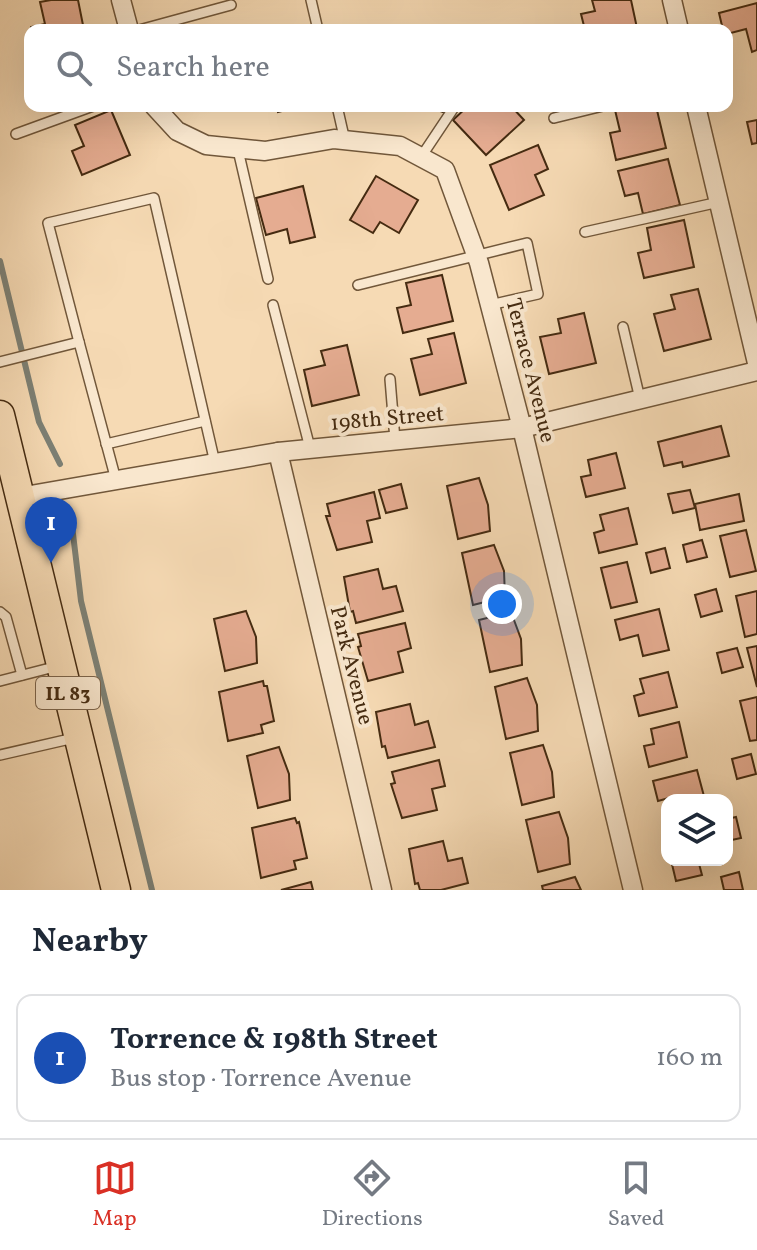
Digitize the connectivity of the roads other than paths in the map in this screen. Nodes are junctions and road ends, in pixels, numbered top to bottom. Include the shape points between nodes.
1 (121, 0) edge
2 (311, 0) edge
3 (672, 0) edge
4 (231, 5) dead end
5 (127, 24) edge
6 (161, 24) edge
7 (317, 24) edge
8 (678, 24) edge
9 (76, 112) edge
10 (160, 112) edge
11 (338, 112) edge
12 (451, 112) edge
13 (578, 112) edge
14 (697, 112) edge
15 (554, 118) dead end
16 (16, 134) dead end
17 (345, 141) junction
18 (238, 150) junction
19 (421, 157) junction
20 (719, 202) junction
21 (585, 232) dead end
22 (477, 256) junction
23 (268, 279) dead end
24 (358, 285) dead end
25 (273, 305) dead end
26 (490, 305) junction
27 (623, 327) dead end
28 (79, 342) junction
29 (2, 361) edge
30 (757, 363) edge
31 (757, 371) edge
32 (390, 379) dead end
33 (640, 399) junction
34 (0, 415) edge
35 (205, 421) junction
36 (522, 428) junction
37 (395, 440) junction
38 (106, 444) junction
39 (310, 448) junction
40 (278, 452) junction
41 (215, 463) junction
42 (116, 480) junction
43 (19, 497) junction
44 (0, 612) edge
45 (61, 665) junction
46 (22, 675) junction
47 (0, 681) edge
48 (79, 737) junction
49 (0, 755) edge
50 (116, 890) edge
51 (382, 890) edge
52 (633, 890) edge

1 - 5 street
2 - 7 lane
3 - 8 street
4 - 6 lane
9 - 16 lane
10 - 18 street, Terrace Avenue via 177,131 206,145
11 - 17 lane
12 - 19 lane
13 - 15 lane
14 - 20 street
17 - 18 street, Terrace Avenue
17 - 19 street, Terrace Avenue via 400,146
18 - 23 lane
19 - 22 street, Terrace Avenue via 445,170
20 - 21 lane
20 - 30 street
22 - 24 lane
22 - 26 street, Terrace Avenue
22 - 26 lane via 527,243 538,294
25 - 39 lane
26 - 36 street, Terrace Avenue
27 - 33 lane
28 - 29 lane
28 - 35 lane via 48,223 154,198
28 - 38 lane
31 - 33 street, 198th Street
32 - 37 lane
33 - 36 street, 198th Street
34 - 43 main road, IL 83
35 - 38 lane
35 - 41 lane
36 - 37 street, 198th Street
36 - 52 street, Terrace Avenue
37 - 39 street, 198th Street
38 - 42 lane
39 - 40 street, 198th Street
40 - 41 street, 198th Street
40 - 51 street, Park Avenue
41 - 42 street, 198th Street
42 - 43 street, 198th Street
43 - 45 main road, IL 83
44 - 46 lane via 6,617
45 - 46 lane
45 - 48 main road, IL 83
46 - 47 lane
48 - 49 lane
48 - 50 main road, IL 83

